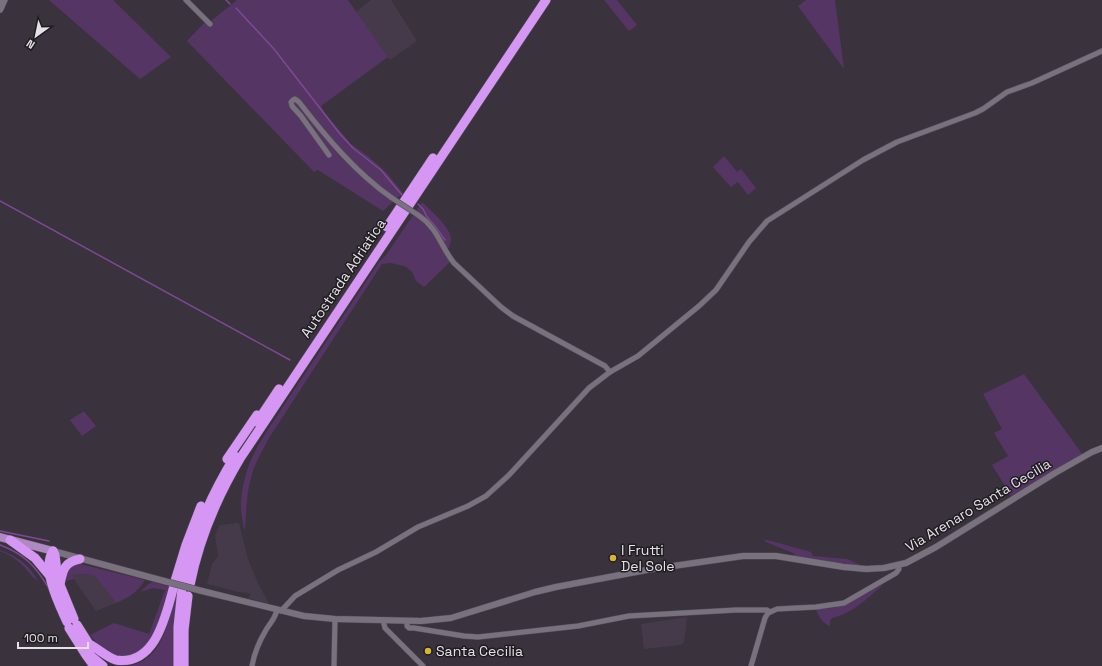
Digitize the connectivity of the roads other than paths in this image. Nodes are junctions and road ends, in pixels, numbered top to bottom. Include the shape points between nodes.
1 (4, 0) edge
2 (186, 0) edge
3 (539, 0) edge
4 (546, 0) edge
5 (0, 9) edge
6 (210, 24) dead end
7 (1102, 52) edge
8 (329, 155) dead end
9 (610, 372) junction
10 (1102, 448) edge
11 (0, 537) edge
12 (10, 540) junction
13 (54, 552) junction
14 (80, 559) junction
15 (898, 565) junction
16 (50, 577) junction
17 (60, 584) junction
18 (182, 586) junction
19 (279, 611) junction
20 (770, 612) junction
21 (335, 619) junction
22 (383, 620) junction
23 (407, 621) junction
24 (72, 623) junction
25 (85, 646) junction
26 (94, 666) edge
27 (103, 666) edge
28 (113, 666) edge
29 (178, 666) edge
30 (184, 666) edge
31 (253, 666) edge
32 (334, 666) edge
33 (423, 666) edge
34 (751, 666) edge

1 - 5 main road
2 - 6 street
3 - 18 highway, Autostrada Adriatica via 228,467 210,501 193,545
4 - 18 highway, Autostrada Adriatica via 238,462 206,526
7 - 9 street via 1008,92 975,113 897,142 863,160 767,221 716,290 638,356
8 - 9 street, bridge via 292,106 293,100 299,102 335,146 366,177 427,222 437,234 449,258 501,307 605,366
9 - 19 street via 589,388 509,475 486,496 418,527 376,552 338,570 295,596
10 - 15 street, Via Arenaro Santa Cecilia via 936,547
11 - 12 main road
12 - 13 main road
12 - 16 highway via 40,562
13 - 14 street, Via Arenaro Santa Cecilia
13 - 16 highway via 49,560
13 - 17 highway
14 - 17 highway via 72,560 65,566
14 - 19 street, Via Arenaro Santa Cecilia, bridge
15 - 20 street via 896,573 844,603 778,609
15 - 23 street, Via Arenaro Santa Cecilia via 859,569 776,556 743,556 652,569 556,587 444,620
16 - 24 highway via 56,599
17 - 24 highway
18 - 25 highway via 158,637 143,657 119,661 96,648
18 - 29 highway, Autostrada Adriatica
18 - 30 highway, Autostrada Adriatica
19 - 21 street, Via Arenaro Santa Cecilia
19 - 31 street via 266,629
20 - 23 street via 736,610 629,616 578,626 478,637 409,628
20 - 34 street via 765,618
21 - 22 street, Via Arenaro Santa Cecilia
21 - 32 street
22 - 23 street, Via Arenaro Santa Cecilia
22 - 33 street via 385,628
24 - 25 highway
25 - 26 highway
25 - 27 highway
25 - 28 highway

